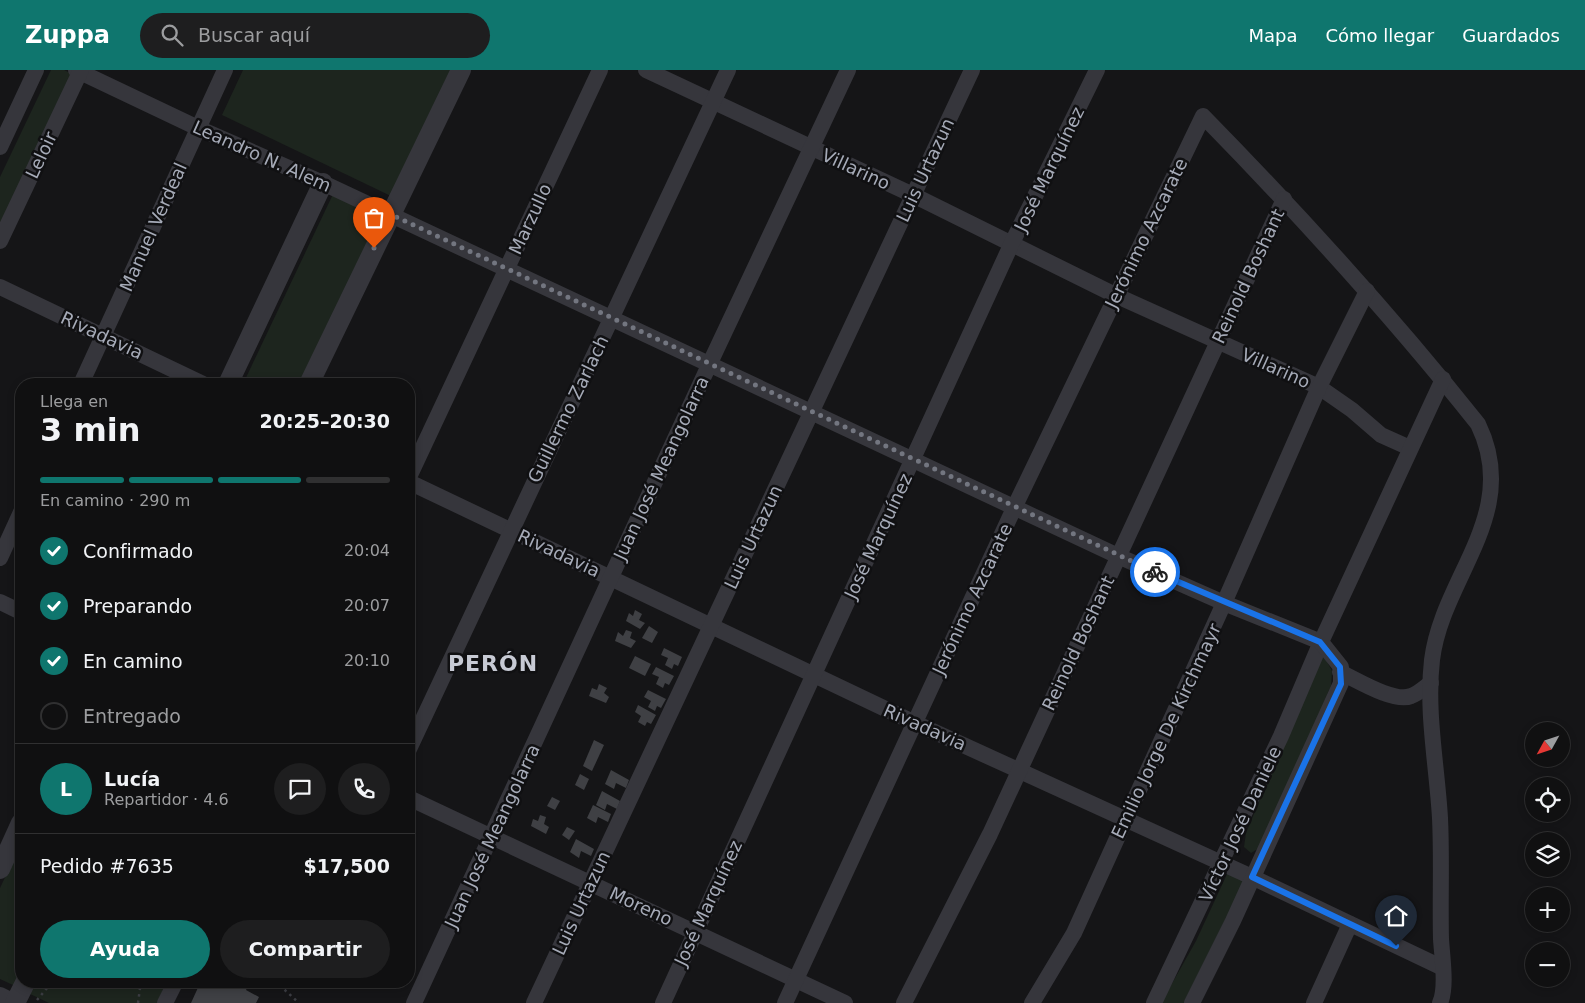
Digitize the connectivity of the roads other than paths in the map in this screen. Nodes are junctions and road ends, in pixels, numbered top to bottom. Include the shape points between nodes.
1 (36, 70) edge
2 (225, 70) edge
3 (461, 70) edge
4 (600, 70) edge
5 (646, 70) edge
6 (728, 70) edge
7 (848, 70) edge
8 (972, 70) edge
9 (1097, 70) edge
10 (79, 71) edge
11 (713, 103) junction
12 (198, 128) junction
13 (0, 147) edge
14 (812, 148) junction
15 (323, 183) junction
16 (914, 195) junction
17 (1284, 199) junction
18 (390, 214) junction
19 (0, 241) edge
20 (1011, 245) junction
21 (507, 268) junction
22 (0, 287) edge
23 (1367, 291) junction
24 (1115, 295) junction
25 (612, 318) junction
26 (103, 336) junction
27 (1218, 341) junction
28 (710, 363) junction
29 (84, 378) edge
30 (190, 378) edge
31 (231, 378) edge
32 (312, 378) edge
33 (1442, 379) junction
34 (1319, 388) junction
35 (812, 411) junction
36 (1410, 448) junction
37 (913, 459) junction
38 (415, 465) edge
39 (415, 485) edge
40 (1015, 506) junction
41 (15, 525) edge
42 (510, 530) junction
43 (1118, 556) junction
44 (0, 558) edge
45 (610, 578) junction
46 (0, 602) edge
47 (1224, 603) junction
48 (15, 609) edge
49 (711, 626) junction
50 (1320, 642) junction
51 (1340, 672) junction
52 (814, 675) junction
53 (1431, 683) junction
54 (914, 723) junction
55 (415, 736) edge
56 (1020, 770) junction
57 (415, 801) edge
58 (1126, 819) junction
59 (15, 836) edge
60 (492, 837) junction
61 (1222, 863) junction
62 (0, 869) edge
63 (1252, 877) junction
64 (590, 883) junction
65 (1350, 924) junction
66 (695, 932) junction
67 (1442, 968) junction
68 (796, 979) junction
69 (22, 988) edge
70 (172, 988) edge
71 (0, 995) edge
72 (15, 1003) edge
73 (165, 1003) edge
74 (414, 1003) edge
75 (534, 1003) edge
76 (662, 1003) edge
77 (785, 1003) edge
78 (845, 1003) edge
79 (904, 1003) edge
80 (1032, 1003) edge
81 (1154, 1003) edge
82 (1192, 1003) edge
83 (1314, 1003) edge
84 (1440, 1003) edge

1 - 13 street
2 - 12 street, Manuel Verdeal
3 - 18 street
4 - 21 street, Marzullo
5 - 11 street, Villarino
6 - 11 street, Guillermo Zarlach
7 - 14 street, Juan José Meangolarra
8 - 16 street, Luis Urtazun
9 - 20 street, José Marquínez
10 - 12 street, Leandro N. Alem
10 - 19 street, Leloir
11 - 14 street, Villarino
11 - 25 street, Guillermo Zarlach
12 - 15 street, Leandro N. Alem
12 - 26 street, Manuel Verdeal
14 - 16 street, Villarino
14 - 28 street, Juan José Meangolarra
15 - 18 street, Leandro N. Alem
15 - 31 street
16 - 20 street, Villarino
16 - 35 street, Luis Urtazun
17 - 23 street
17 - 24 street, Jerónimo Azcarate via 1203,116
17 - 27 street, Reinold Boshant
18 - 21 street, Leandro N. Alem
18 - 32 street
20 - 24 street, Villarino
20 - 37 street, José Marquínez
21 - 25 street, Leandro N. Alem
21 - 38 street, Marzullo
22 - 26 street, Rivadavia
23 - 33 street
23 - 34 street, Emilio Jorge De Kirchmayr
24 - 27 street, Villarino
24 - 40 street, Jerónimo Azcarate
25 - 28 street, Leandro N. Alem
25 - 42 street, Guillermo Zarlach
26 - 29 street, Manuel Verdeal
26 - 30 street, Rivadavia
27 - 34 street, Villarino
27 - 43 street, Reinold Boshant
28 - 35 street, Leandro N. Alem
28 - 45 street, Juan José Meangolarra
33 - 36 street, Víctor José Daniele
33 - 53 street via 1478,424 1488,444 1490,496 1482,533 1438,632
34 - 36 street, Villarino via 1382,435
34 - 47 street, Emilio Jorge De Kirchmayr
35 - 37 street, Leandro N. Alem
35 - 49 street, Luis Urtazun
36 - 50 street, Víctor José Daniele
37 - 40 street, Leandro N. Alem
37 - 52 street, José Marquínez
39 - 42 street, Rivadavia
40 - 43 street, Leandro N. Alem
40 - 54 street, Jerónimo Azcarate
41 - 44 street
42 - 45 street, Rivadavia
42 - 55 street, Guillermo Zarlach
43 - 47 street, Leandro N. Alem
43 - 56 street, Reinold Boshant
45 - 49 street, Rivadavia
45 - 60 street, Juan José Meangolarra
46 - 48 street
47 - 50 street, Leandro N. Alem
47 - 58 street, Emilio Jorge De Kirchmayr
49 - 52 street, Rivadavia
49 - 64 street, Luis Urtazun
50 - 51 street via 1340,667
50 - 61 street, Víctor José Daniele
51 - 53 street via 1403,698
51 - 63 street, Víctor José Daniele via 1341,684
52 - 54 street, Rivadavia
52 - 66 street, José Marquínez
53 - 67 street via 1440,817
54 - 56 street, Rivadavia
54 - 68 street, Jerónimo Azcarate
56 - 58 street, Rivadavia
56 - 79 street, Reinold Boshant
57 - 60 street, Moreno
58 - 61 street, Rivadavia
58 - 80 street, Emilio Jorge De Kirchmayr via 1074,933
59 - 62 street
60 - 64 street, Moreno
60 - 74 street, Juan José Meangolarra
61 - 63 street, Rivadavia
61 - 81 street, Víctor José Daniele
63 - 65 street, Rivadavia
63 - 82 street, Víctor José Daniele
64 - 66 street, Moreno
64 - 75 street, Luis Urtazun
65 - 67 street, Rivadavia
65 - 83 street
66 - 68 street, Moreno
66 - 76 street, José Marquínez
67 - 84 street
68 - 77 street, Jerónimo Azcarate
68 - 78 street, Moreno
69 - 72 street
70 - 73 street
71 - 72 street

